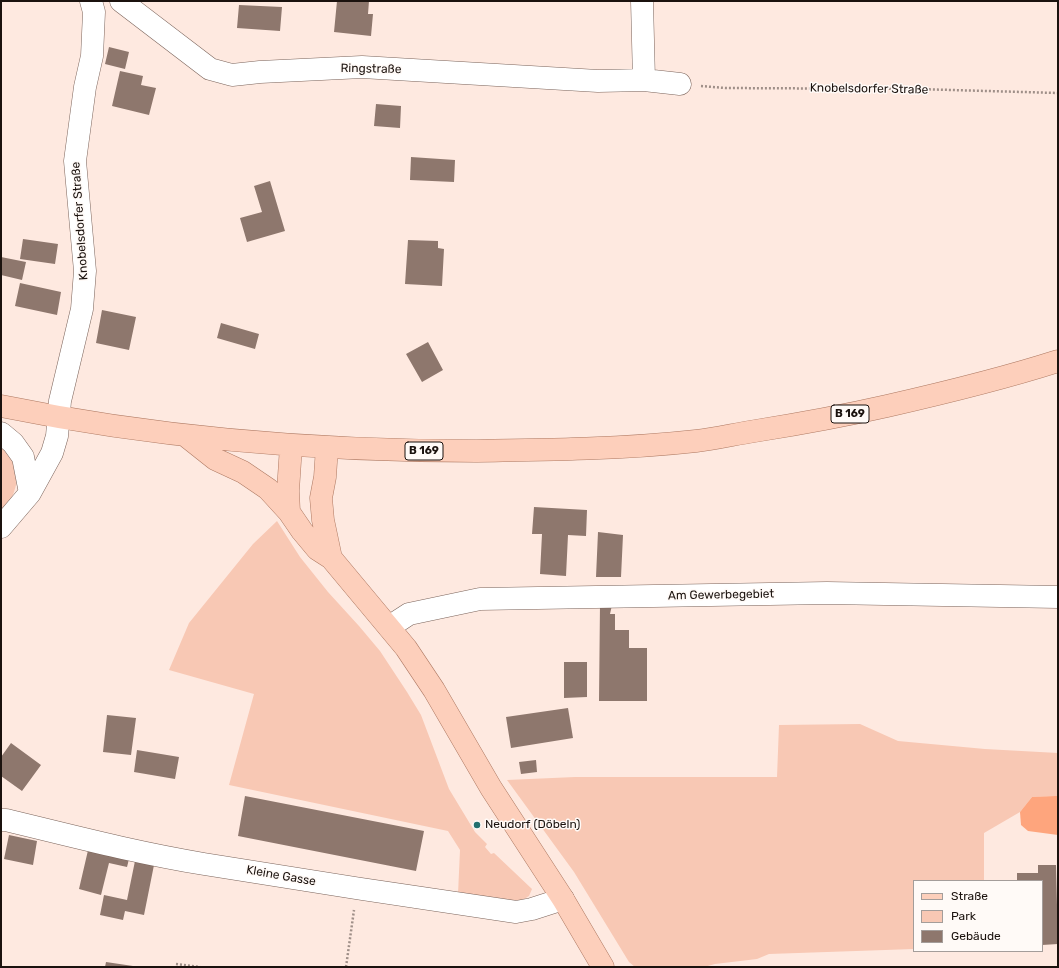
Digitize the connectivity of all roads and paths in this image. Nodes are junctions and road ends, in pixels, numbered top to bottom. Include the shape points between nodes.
1 (91, 1) edge
2 (121, 1) edge
3 (642, 1) edge
4 (644, 80) junction
5 (680, 84) joint
6 (1058, 93) edge
7 (1058, 361) edge
8 (1, 406) edge
9 (59, 417) junction
10 (1, 433) edge
11 (186, 436) junction
12 (291, 446) junction
13 (327, 447) junction
14 (30, 493) junction
15 (289, 512) junction
16 (1, 527) edge
17 (331, 558) junction
18 (1058, 597) edge
19 (389, 627) junction
20 (1, 820) edge
21 (357, 889) junction
22 (563, 899) junction
23 (176, 964) dead end
24 (200, 967) edge
25 (346, 967) edge
26 (603, 967) edge

1 - 9 street, Knobelsdorfer Straße via 94,12 92,56 75,161 85,271 82,309 62,393
2 - 4 street, Ringstraße via 210,69 232,75 362,68 598,81
3 - 4 street
4 - 5 street, Ringstraße
5 - 6 path, Knobelsdorfer Straße via 725,88
7 - 13 main road, B 169 via 929,396 836,417 697,441 553,450 418,451
8 - 9 main road, B 169
9 - 11 main road, B 169
9 - 14 street, Knobelsdorfer Straße via 52,453
10 - 14 street via 13,443 23,457
11 - 12 main road, B 169
11 - 15 main road via 215,459 243,472 268,489
12 - 13 main road, B 169
12 - 15 main road
13 - 17 main road via 321,498
14 - 16 street, Knobelsdorfer Straße
15 - 17 main road via 317,548
17 - 19 main road
18 - 19 street, Am Gewerbegebiet via 827,593 480,599 409,614
19 - 22 main road via 434,690 490,788
20 - 21 street, Kleine Gasse via 204,864
21 - 22 street, Kleine Gasse via 516,912
21 - 25 path
22 - 26 main road
23 - 24 path

